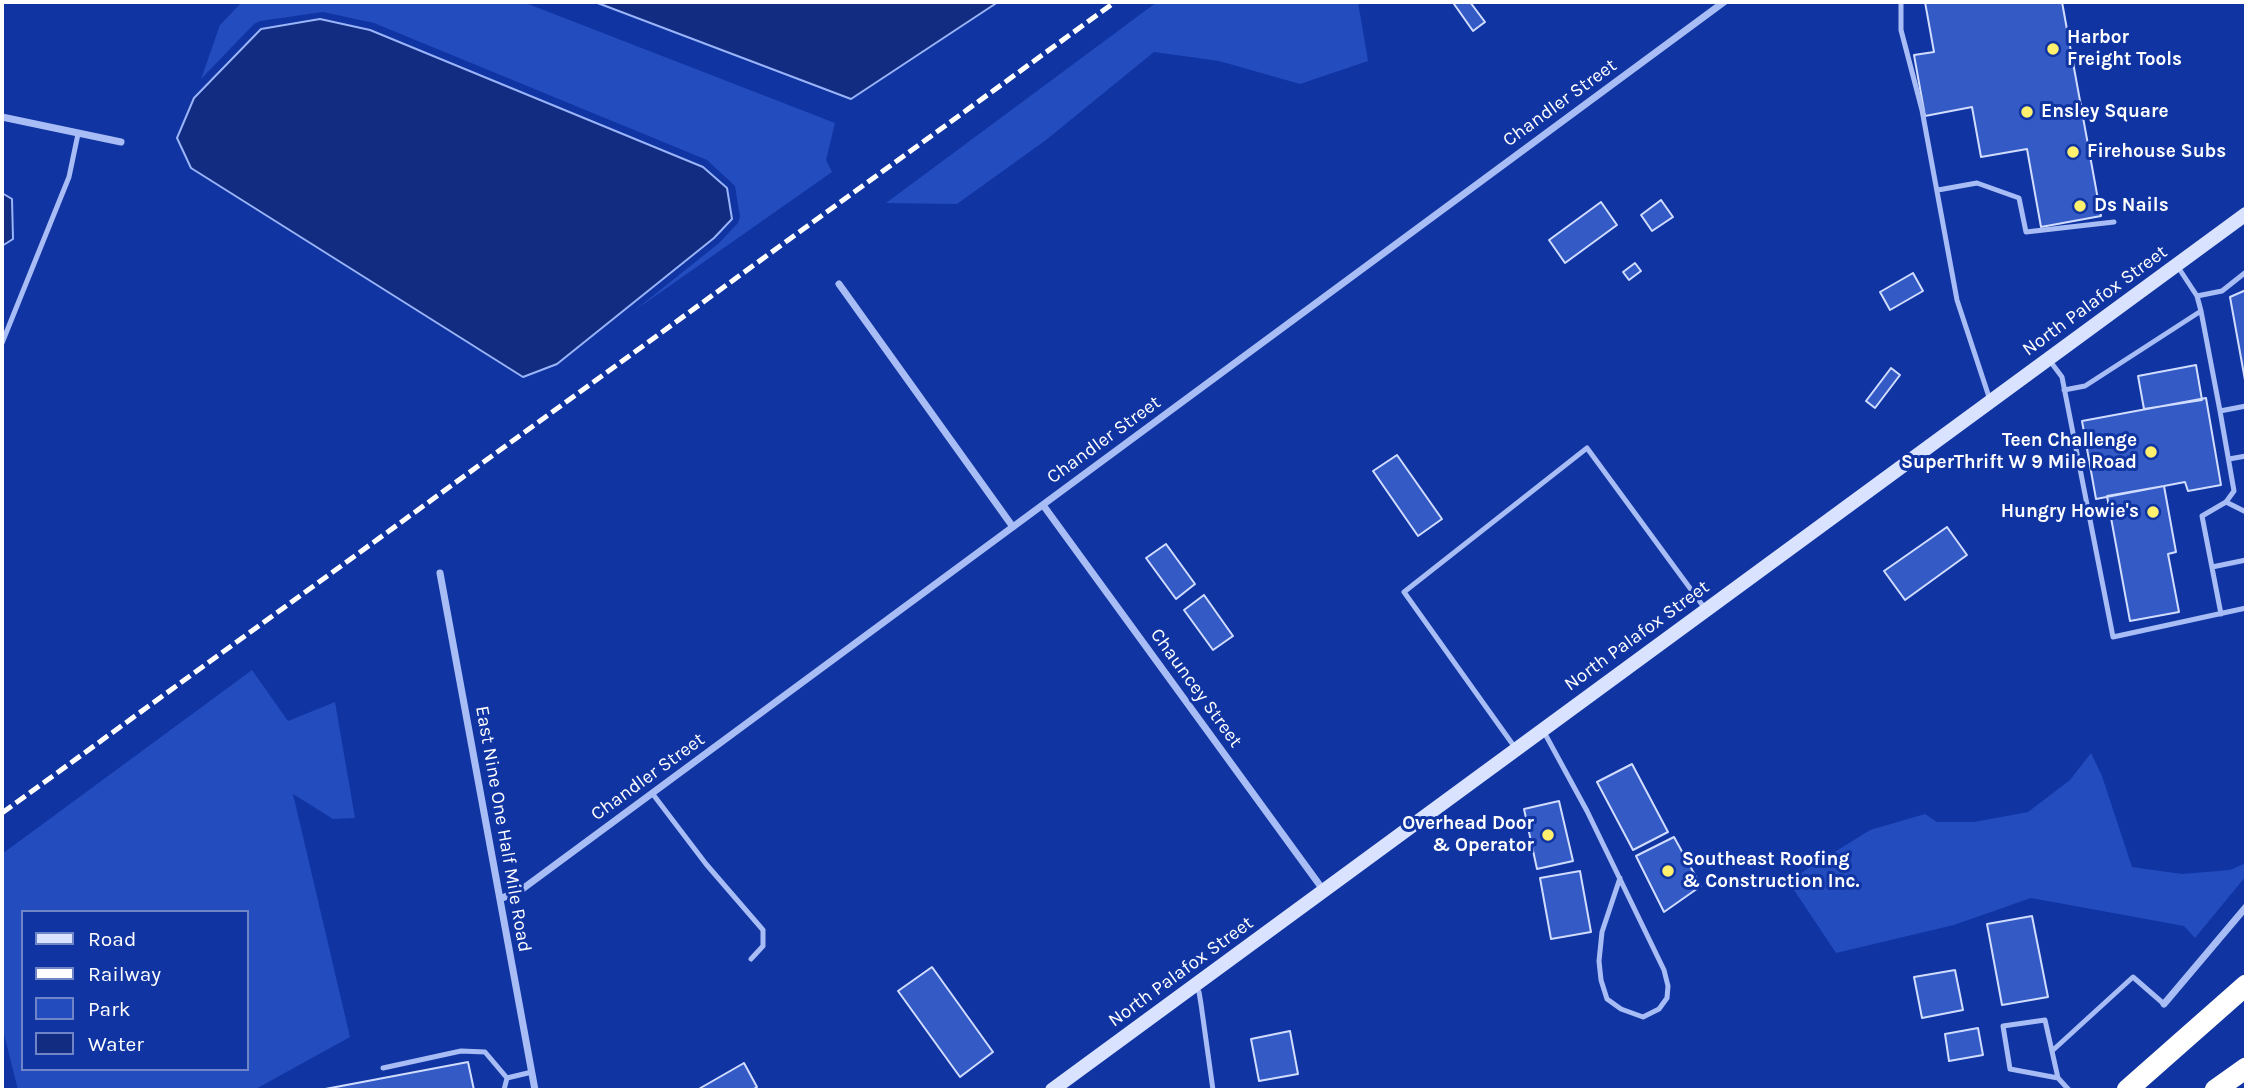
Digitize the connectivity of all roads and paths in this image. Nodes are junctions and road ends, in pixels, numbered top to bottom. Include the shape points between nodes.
1 (1724, 2) edge
2 (1901, 2) edge
3 (2, 117) edge
4 (78, 134) junction
5 (121, 142) dead end
6 (1938, 190) junction
7 (2246, 214) edge
8 (2114, 222) dead end
9 (2176, 265) junction
10 (2246, 272) edge
11 (839, 284) dead end
12 (2197, 296) junction
13 (2201, 311) junction
14 (2, 343) edge
15 (2048, 358) junction
16 (2064, 390) junction
17 (1990, 400) junction
18 (2246, 406) edge
19 (2220, 411) junction
20 (2246, 456) edge
21 (2229, 459) junction
22 (2226, 502) junction
23 (1043, 505) junction
24 (2246, 512) edge
25 (1013, 527) junction
26 (2246, 561) edge
27 (2212, 567) junction
28 (440, 573) dead end
29 (2246, 608) edge
30 (1706, 610) junction
31 (2221, 614) junction
32 (1543, 730) junction
33 (1516, 749) junction
34 (652, 793) junction
35 (1620, 878) junction
36 (1324, 891) junction
37 (500, 899) junction
38 (2246, 907) edge
39 (751, 959) dead end
40 (2246, 985) edge
41 (1194, 986) junction
42 (2164, 1004) joint
43 (2052, 1051) junction
44 (383, 1068) dead end
45 (2246, 1068) edge
46 (532, 1072) junction
47 (2058, 1077) junction
48 (507, 1079) junction
49 (504, 1090) edge
50 (535, 1090) edge
51 (1052, 1090) edge
52 (1213, 1090) edge
53 (2069, 1090) edge
54 (2127, 1090) edge
55 (2215, 1090) edge

1 - 23 street, Chandler Street
2 - 6 lane via 1901,30
3 - 4 street
4 - 5 street
4 - 14 lane via 69,177
6 - 8 lane via 1977,183 2019,198 2026,232
6 - 17 lane via 1957,300
7 - 9 main road, North Palafox Street
9 - 12 lane
9 - 15 main road, North Palafox Street
10 - 12 lane via 2222,291
11 - 25 street
12 - 13 lane
13 - 16 lane via 2085,386
13 - 19 lane
15 - 16 lane via 2062,377
15 - 17 main road, North Palafox Street
16 - 31 lane via 2113,637
17 - 30 main road, North Palafox Street
18 - 19 lane
19 - 21 lane
20 - 21 lane
21 - 22 lane via 2234,486
22 - 24 lane
22 - 27 lane via 2203,516
23 - 25 street, Chandler Street
23 - 36 street, Chauncey Street
25 - 34 street, Chandler Street
26 - 27 lane
27 - 31 lane
28 - 37 street, East Nine One Half Mile Road
29 - 31 lane
30 - 32 main road, North Palafox Street
30 - 33 lane via 1587,448 1404,592
32 - 33 main road, North Palafox Street
32 - 35 lane
33 - 36 main road, North Palafox Street
34 - 37 street, Chandler Street via 521,890
34 - 39 lane via 763,930 763,946
35 - 35 lane via 1668,986 1659,1009 1643,1017 1607,999 1601,980 1602,932
36 - 41 main road, North Palafox Street
37 - 46 street, East Nine One Half Mile Road
38 - 42 street
40 - 54 highway
41 - 51 main road, North Palafox Street
41 - 52 lane via 1201,1004
42 - 43 lane via 2133,977
43 - 47 lane
43 - 47 lane via 2045,1020 2003,1026 2010,1069
44 - 48 lane via 461,1051 485,1052
45 - 55 highway
46 - 48 lane
46 - 50 street, East Nine One Half Mile Road
47 - 53 lane
48 - 49 lane

